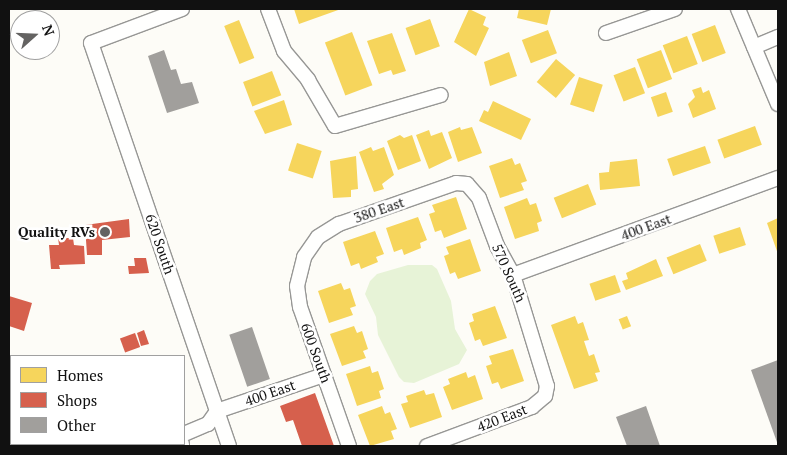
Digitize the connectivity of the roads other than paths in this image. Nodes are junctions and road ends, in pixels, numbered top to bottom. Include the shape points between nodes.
1 (182, 9) edge
2 (268, 9) edge
3 (675, 9) edge
4 (738, 9) edge
5 (606, 33) dead end
6 (778, 37) edge
7 (754, 47) junction
8 (441, 95) dead end
9 (778, 104) edge
10 (778, 178) edge
11 (467, 184) joint
12 (304, 257) joint
13 (513, 275) junction
14 (324, 375) junction
15 (545, 396) joint
16 (217, 411) junction
17 (185, 434) edge
18 (229, 446) edge
19 (349, 446) edge
20 (427, 446) edge

1 - 16 street, 620 South via 91,42
2 - 8 street via 284,51 308,80 335,126
3 - 5 street
4 - 7 street
6 - 7 street
7 - 9 street
10 - 13 street, 400 East
11 - 12 street, 380 East via 456,183 340,224 318,237
11 - 13 street, 570 South via 479,198 497,246
12 - 14 street, 600 South via 298,286 300,307
13 - 15 street, 570 South via 546,377
14 - 16 street, 400 East
14 - 19 street, 600 South
15 - 20 street, 420 East via 532,407
16 - 17 street via 208,424
16 - 18 street, 620 South

